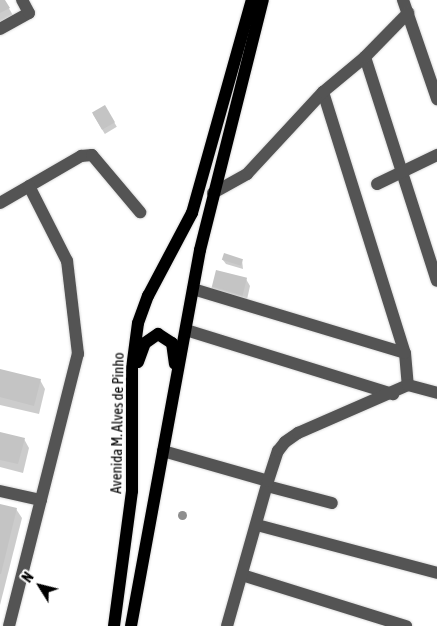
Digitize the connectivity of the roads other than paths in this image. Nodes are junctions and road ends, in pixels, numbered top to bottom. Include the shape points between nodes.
1 (22, 0) edge
2 (252, 0) edge
3 (263, 0) edge
4 (403, 0) edge
5 (408, 13) junction
6 (0, 29) edge
7 (365, 58) junction
8 (323, 92) junction
9 (437, 99) edge
10 (437, 156) edge
11 (401, 173) junction
12 (377, 184) dead end
13 (29, 186) junction
14 (213, 193) junction
15 (0, 203) edge
16 (140, 212) dead end
17 (437, 280) edge
18 (193, 289) junction
19 (186, 330) junction
20 (405, 353) junction
21 (408, 385) junction
22 (392, 394) junction
23 (437, 394) edge
24 (132, 396) junction
25 (172, 401) junction
26 (163, 452) junction
27 (267, 484) junction
28 (0, 491) edge
29 (41, 500) junction
30 (332, 503) dead end
31 (256, 525) junction
32 (437, 573) edge
33 (242, 574) junction
34 (137, 594) junction
35 (6, 621) edge
36 (114, 626) edge
37 (131, 626) edge
38 (135, 626) edge
39 (227, 626) edge
40 (406, 626) edge

1 - 6 street via 29,13
2 - 24 main road, Avenida M. Alves de Pinho via 192,213 148,296 138,323
3 - 14 main road
4 - 5 street
5 - 7 street
5 - 9 street
7 - 8 street
7 - 11 street
8 - 14 street via 247,174
8 - 20 street
10 - 11 street
11 - 12 street
11 - 17 street
13 - 15 street
13 - 16 street via 81,156 92,155
13 - 29 street via 67,261 78,354
14 - 18 main road
18 - 19 main road
18 - 20 street
19 - 22 street
19 - 25 main road
20 - 21 street
21 - 22 street
21 - 23 street
22 - 27 street via 298,433 285,442 278,451
24 - 25 main road via 142,348 151,336 158,334 170,340 174,349
24 - 36 main road, Avenida M. Alves de Pinho via 132,491
25 - 26 main road
26 - 27 street
26 - 34 main road
27 - 30 street
27 - 31 street
28 - 29 street
29 - 35 street
31 - 32 street
31 - 33 street
33 - 39 street
33 - 40 street
34 - 37 main road
34 - 38 street

